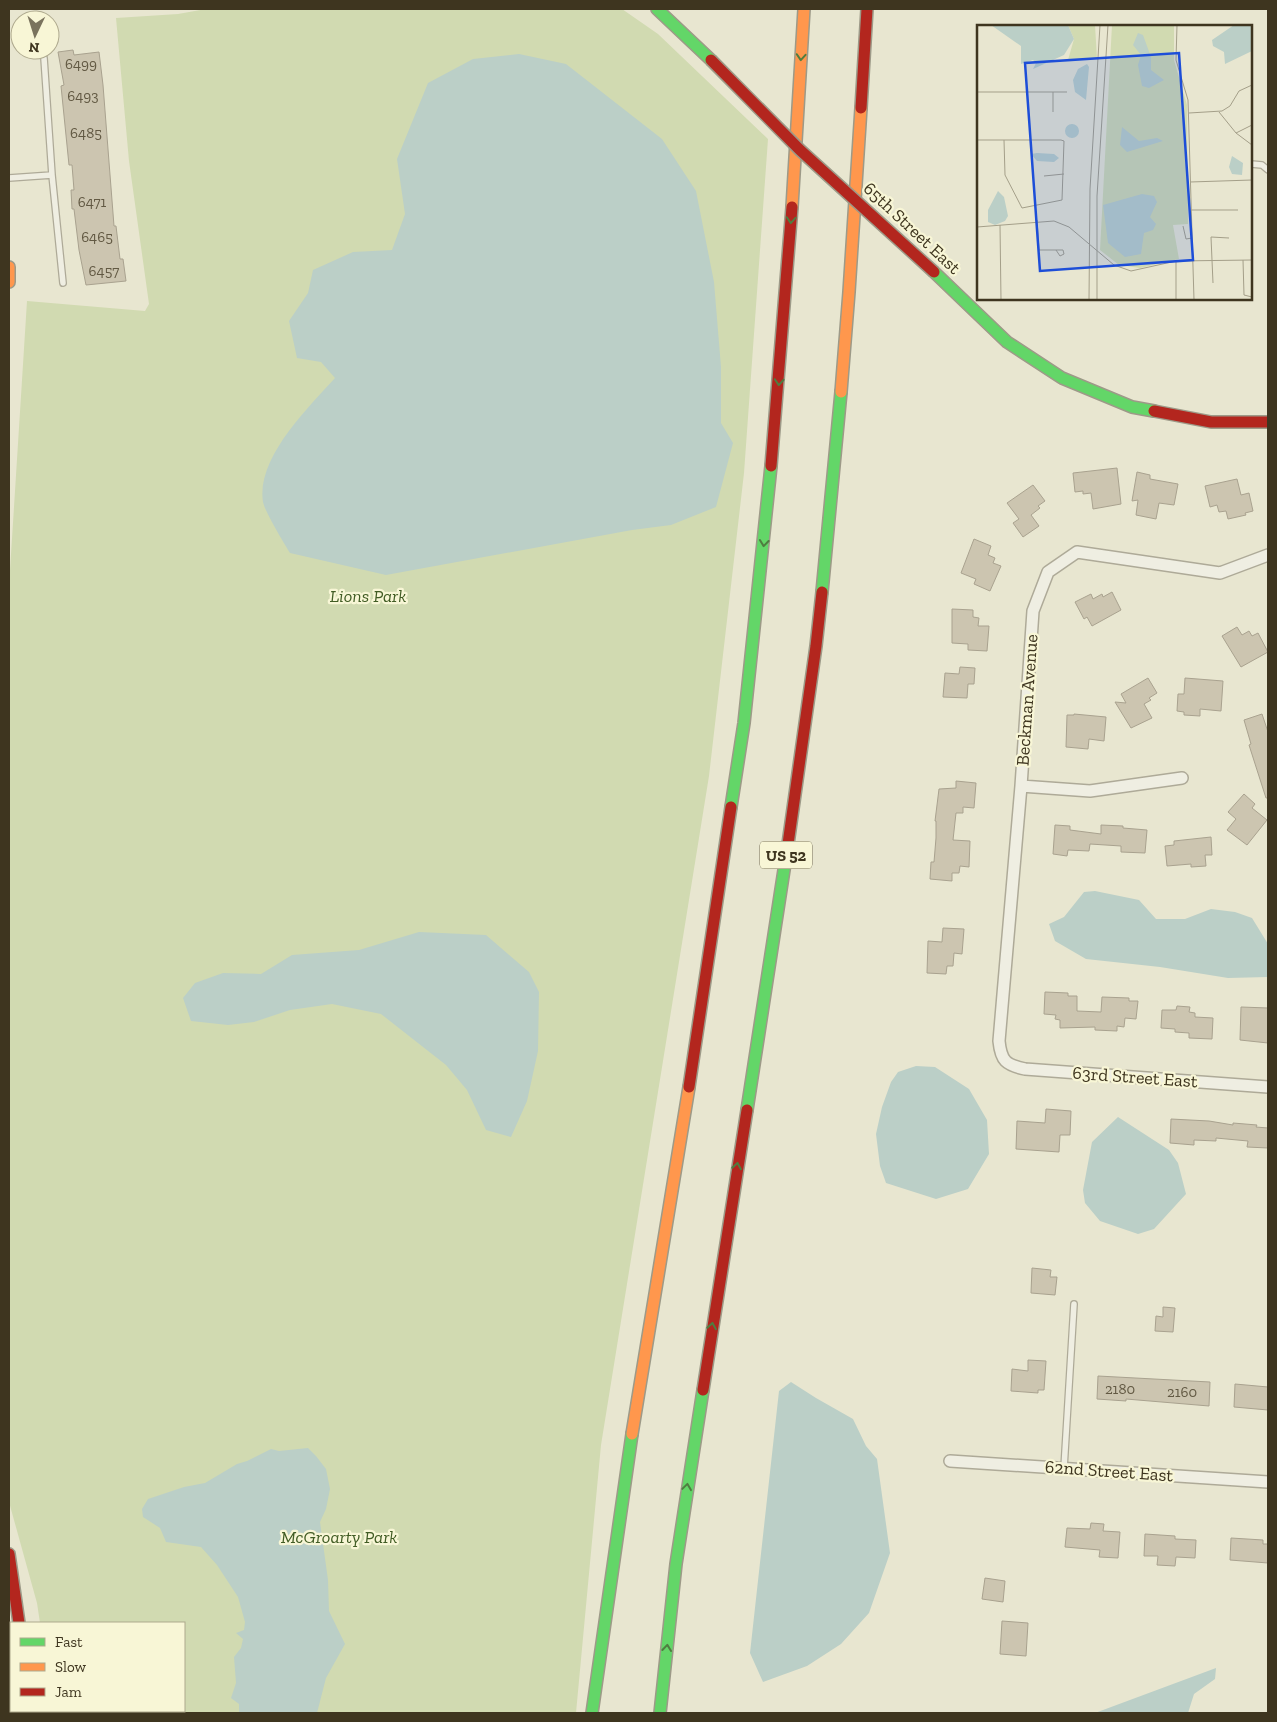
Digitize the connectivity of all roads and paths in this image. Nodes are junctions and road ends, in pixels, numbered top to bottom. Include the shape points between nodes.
1 (657, 9) edge
2 (804, 9) edge
3 (867, 9) edge
4 (44, 60) edge
5 (1252, 164) edge
6 (1268, 170) edge
7 (52, 175) junction
8 (9, 178) edge
9 (9, 267) edge
10 (9, 282) edge
11 (63, 283) dead end
12 (1268, 422) edge
13 (1268, 555) edge
14 (1182, 778) dead end
15 (1021, 786) junction
16 (1004, 1060) joint
17 (1268, 1087) edge
18 (1074, 1304) dead end
19 (950, 1461) dead end
20 (1064, 1468) junction
21 (1268, 1482) edge
22 (9, 1554) edge
23 (19, 1622) edge
24 (593, 1709) edge
25 (660, 1713) edge

1 - 12 main road, 65th Street East, bridge via 800,150 1007,342 1062,378 1132,406 1211,422
2 -> 24 main road via 776,416 744,723 689,1093 627,1463
25 -> 3 main road, US 52 via 676,1564 795,802 816,646 849,292
4 - 7 lane
5 - 6 lane via 1262,165
7 - 8 lane
7 - 11 lane
9 - 10 main road
13 - 15 street, Beckman Avenue via 1220,573 1078,552 1048,572 1033,611
14 - 15 street via 1090,791
15 - 16 street, Beckman Avenue via 1000,1041
16 - 17 street, 63rd Street East via 1026,1069
18 - 20 lane
19 - 20 street, 62nd Street East
20 - 21 street, 62nd Street East
22 - 23 main road

